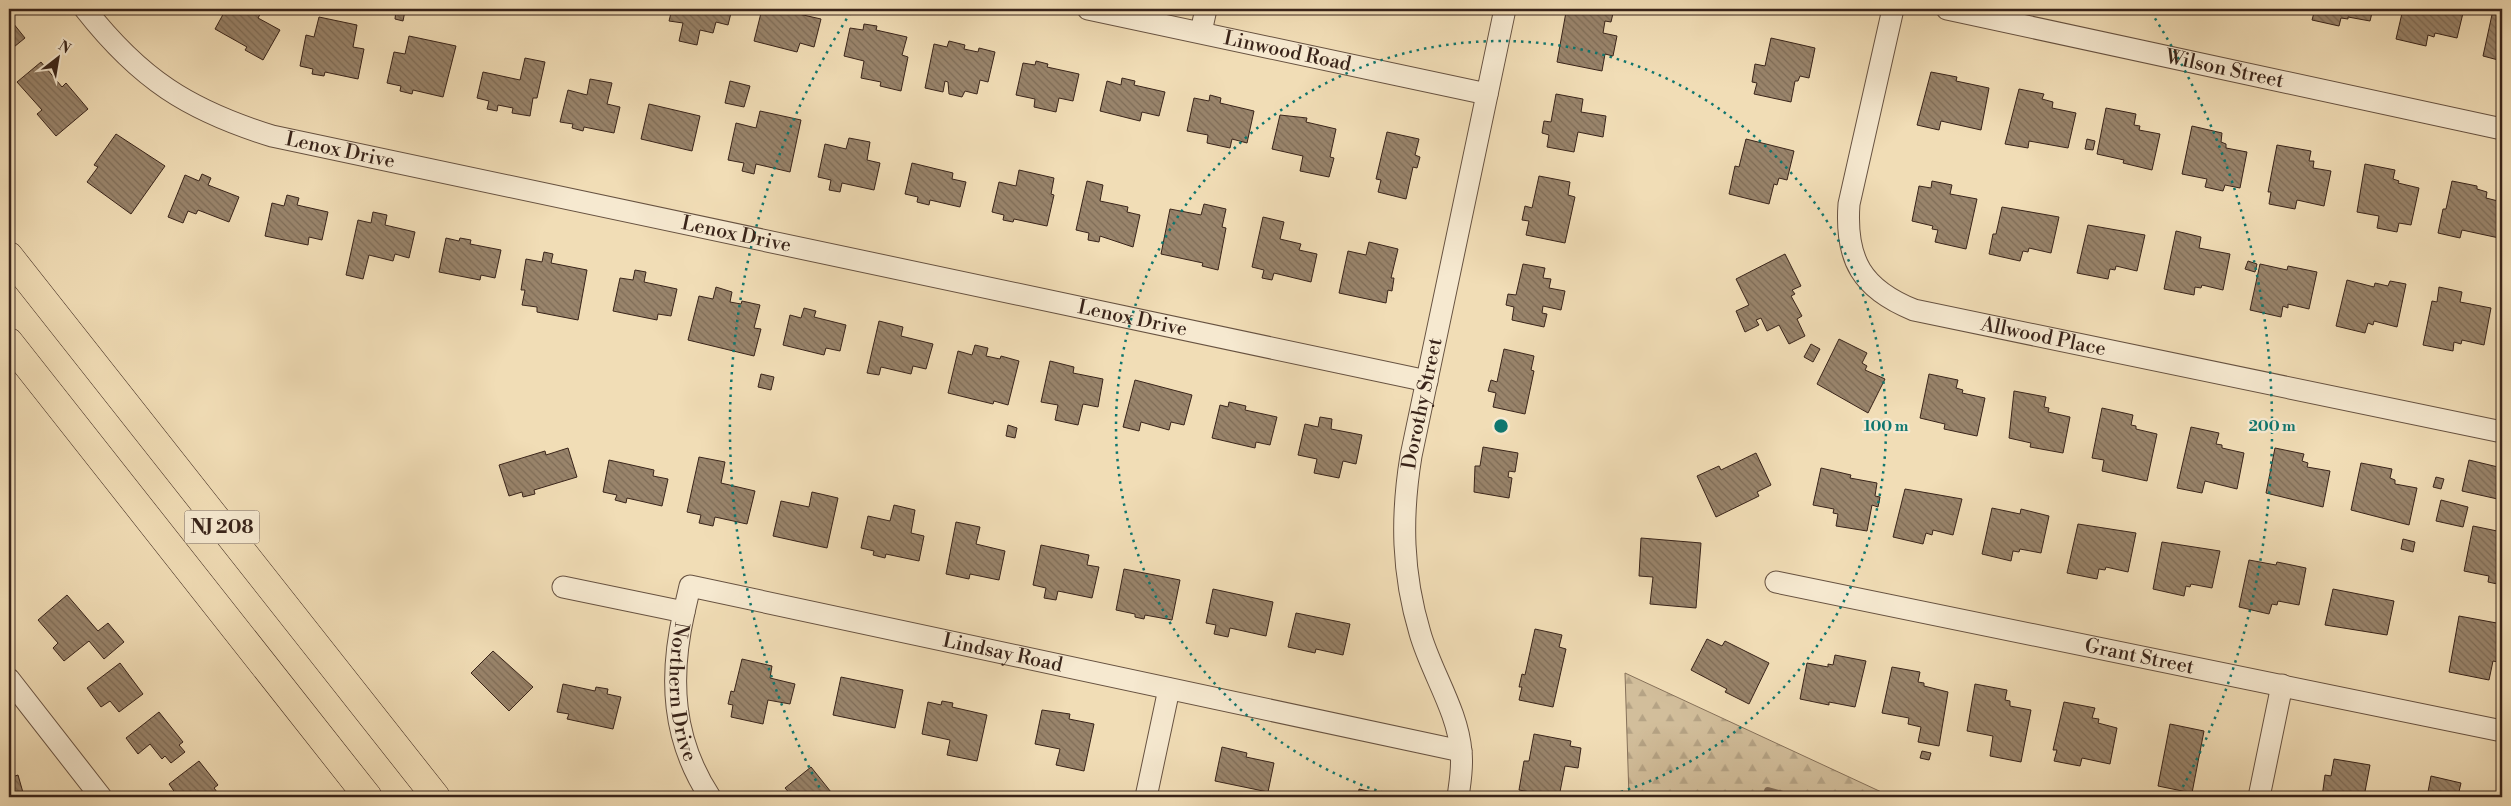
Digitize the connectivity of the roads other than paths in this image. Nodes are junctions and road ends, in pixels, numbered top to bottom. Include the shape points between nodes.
1 (85, 9) edge
2 (1088, 9) edge
3 (1206, 9) edge
4 (1505, 9) edge
5 (1893, 9) edge
6 (1947, 9) edge
7 (1201, 32) junction
8 (1487, 94) junction
9 (2502, 129) edge
10 (9, 256) edge
11 (9, 342) edge
12 (1427, 382) junction
13 (2502, 432) edge
14 (1776, 582) dead end
15 (563, 587) dead end
16 (684, 612) junction
17 (9, 679) edge
18 (2282, 686) junction
19 (1169, 689) junction
20 (2502, 731) edge
21 (1461, 751) junction
22 (101, 797) edge
23 (368, 797) edge
24 (436, 797) edge
25 (710, 797) edge
26 (1146, 797) edge
27 (1458, 797) edge
28 (2259, 797) edge

1 - 12 street, Lenox Drive via 122,52 162,86 191,105 230,123 272,136
2 - 7 street, Linwood Road
3 - 7 street
4 - 8 street, Dorothy Street
5 - 13 street, Allwood Place via 1849,204 1847,226 1850,250 1859,267 1872,286 1891,301 1914,310
6 - 9 street, Wilson Street
7 - 8 street, Linwood Road
8 - 12 street, Dorothy Street
10 - 24 highway, NJ 208
11 - 23 highway, NJ 208
12 - 21 street, Dorothy Street via 1405,491 1404,561 1420,635 1456,728
14 - 18 street, Grant Street
15 - 16 street
16 - 19 street, Lindsay Road via 690,586
16 - 25 street, Northern Drive via 674,667 675,697 680,729 689,756
17 - 22 street
18 - 20 street, Grant Street
18 - 28 street
19 - 21 street, Lindsay Road
19 - 26 street
21 - 27 street, Dorothy Street

